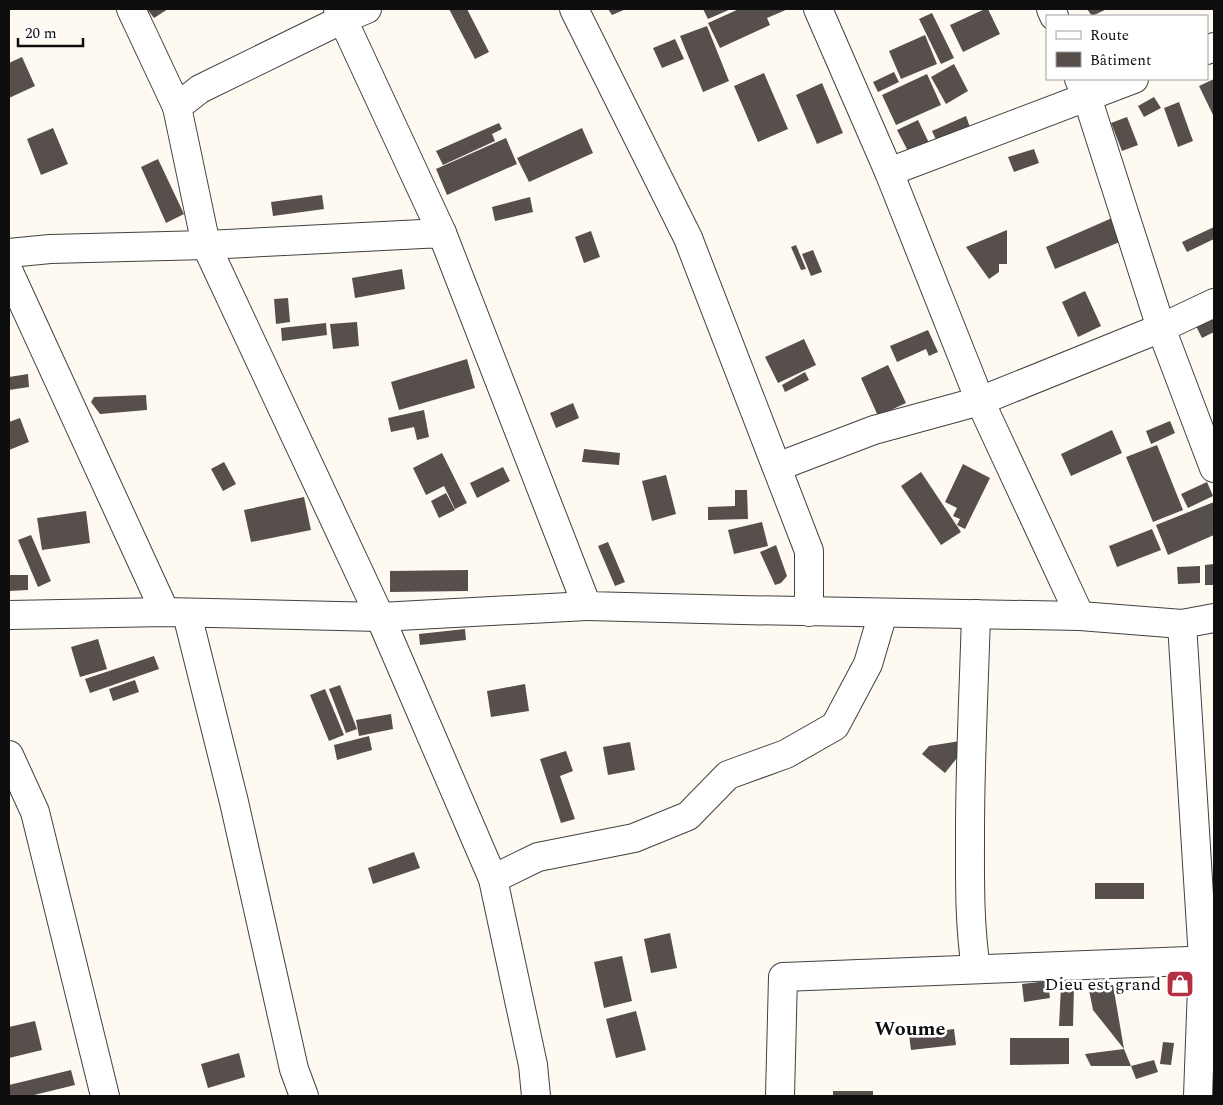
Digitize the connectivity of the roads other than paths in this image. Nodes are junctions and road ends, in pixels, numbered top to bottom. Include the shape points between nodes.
1 (131, 9) edge
2 (574, 9) edge
3 (818, 9) edge
4 (349, 12) edge
5 (1128, 80) edge
6 (1083, 88) edge
7 (177, 107) junction
8 (888, 172) junction
9 (442, 233) junction
10 (206, 245) junction
11 (9, 253) edge
12 (9, 272) edge
13 (1214, 303) edge
14 (1161, 328) junction
15 (980, 401) junction
16 (777, 466) junction
17 (1214, 468) edge
18 (587, 606) junction
19 (809, 612) junction
20 (176, 613) junction
21 (883, 613) junction
22 (976, 614) junction
23 (9, 615) edge
24 (1080, 616) junction
25 (380, 617) junction
26 (1214, 618) edge
27 (1182, 624) junction
28 (9, 755) edge
29 (493, 879) junction
30 (1208, 960) edge
31 (976, 969) junction
32 (105, 1096) edge
33 (304, 1096) edge
34 (536, 1096) edge
35 (780, 1096) edge
36 (1198, 1096) edge

1 - 7 street
2 - 16 street via 688,238
3 - 8 street
4 - 7 street via 200,89
4 - 9 street
5 - 6 street
6 - 8 street
6 - 14 street
7 - 10 street
8 - 15 street
9 - 10 street
9 - 18 street
10 - 11 street
10 - 25 street
12 - 20 street
13 - 14 street
14 - 15 street
14 - 17 street
15 - 16 street via 874,430
15 - 24 street
16 - 19 street via 810,551
18 - 19 street
18 - 25 street
19 - 21 street
20 - 23 street
20 - 25 street
20 - 33 street via 234,802 292,1060
21 - 22 street
21 - 29 street via 868,664 835,726 786,754 728,775 688,816 634,838 538,857
22 - 24 street
22 - 31 street via 970,770 971,932
24 - 27 street
25 - 29 street
26 - 27 street
27 - 30 street
28 - 32 street via 35,812
29 - 34 street via 533,1065
30 - 31 street
30 - 36 street
31 - 35 street via 783,977

